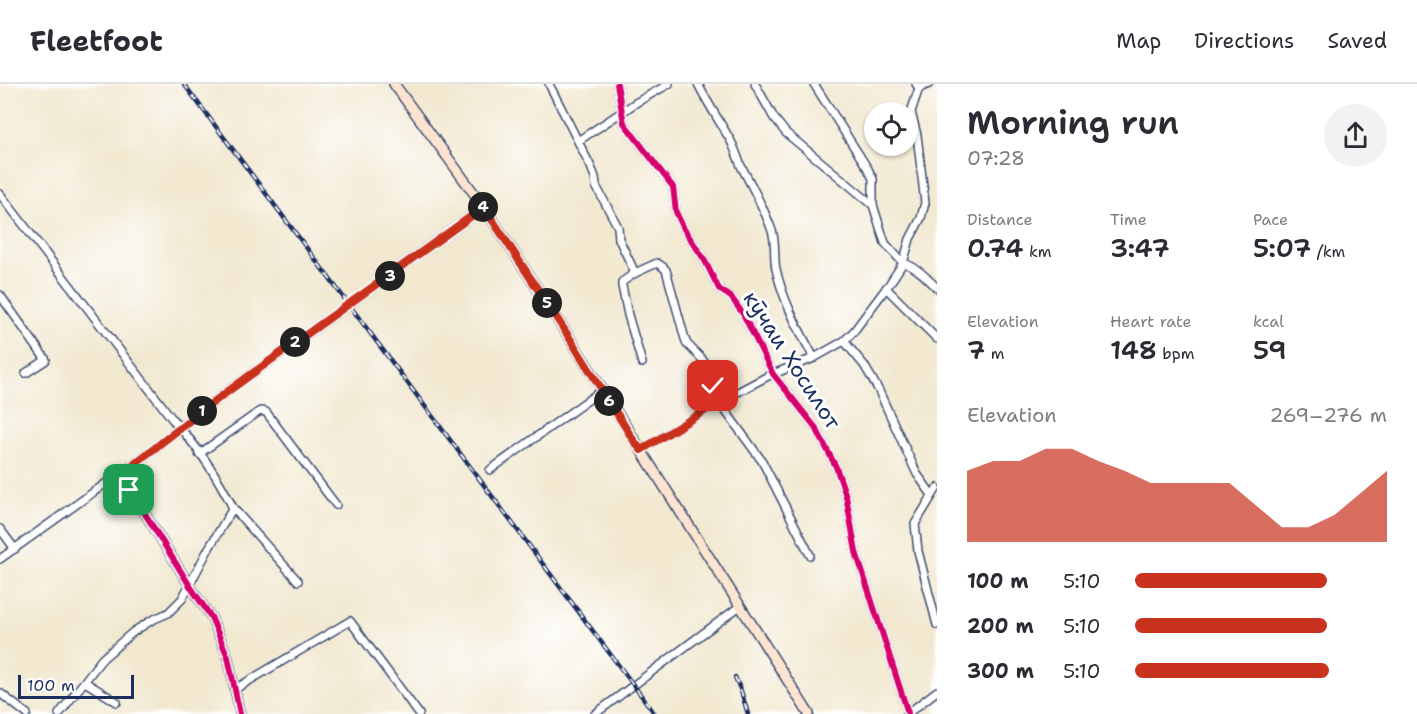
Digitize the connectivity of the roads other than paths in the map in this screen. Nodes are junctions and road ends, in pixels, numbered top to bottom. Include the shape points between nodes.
1 (394, 84) edge
2 (549, 84) edge
3 (617, 84) edge
4 (669, 84) edge
5 (699, 84) edge
6 (755, 84) edge
7 (814, 84) edge
8 (929, 84) edge
9 (917, 86) edge
10 (622, 111) junction
11 (578, 141) junction
12 (0, 194) edge
13 (873, 205) junction
14 (484, 207) junction
15 (903, 263) junction
16 (635, 273) junction
17 (886, 288) junction
18 (937, 288) edge
19 (0, 295) edge
20 (937, 339) edge
21 (844, 340) junction
22 (814, 358) junction
23 (642, 363) dead end
24 (26, 373) dead end
25 (773, 374) junction
26 (602, 390) junction
27 (719, 402) junction
28 (180, 428) junction
29 (641, 450) junction
30 (199, 454) junction
31 (130, 466) junction
32 (490, 471) dead end
33 (937, 488) edge
34 (933, 495) junction
35 (336, 504) dead end
36 (233, 508) junction
37 (0, 529) edge
38 (15, 549) junction
39 (810, 555) dead end
40 (0, 559) edge
41 (298, 581) dead end
42 (190, 586) junction
43 (740, 606) junction
44 (937, 625) edge
45 (85, 682) junction
46 (235, 689) junction
47 (937, 691) edge
48 (0, 693) edge
49 (117, 702) dead end
50 (907, 713) edge
51 (27, 714) edge
52 (59, 714) edge
53 (240, 714) edge
54 (419, 714) edge
55 (595, 714) edge
56 (809, 714) edge

1 - 14 main road
2 - 11 street
3 - 10 street, кӯчаи Хосилот
4 - 10 street
5 - 22 street via 766,214 773,232 783,293
6 - 13 street via 780,127
7 - 13 street via 873,179
8 - 9 street
9 - 15 street via 911,112 925,203
10 - 11 street
10 - 25 street, кӯчаи Хосилот via 626,126 673,187 676,212 684,229 719,289 744,314
11 - 16 street
12 - 28 street
13 - 15 street via 885,243
14 - 26 main road
14 - 28 street
15 - 17 street
15 - 18 street
16 - 23 street via 622,286
16 - 27 street via 657,263 666,270 685,339 708,369
17 - 20 street
17 - 21 street
19 - 24 street via 46,360
21 - 22 street
21 - 34 street via 878,388 916,474
22 - 25 street
25 - 27 street
25 - 50 street, кӯчаи Хосилот via 824,440 842,481 856,552
26 - 29 main road
26 - 32 street
27 - 29 street
27 - 39 street via 762,461
28 - 30 street
28 - 31 street
29 - 43 main road
30 - 35 street via 260,411 266,412
30 - 36 street
31 - 38 street
31 - 42 street via 125,477 129,490
33 - 34 street
34 - 44 street via 915,524
36 - 41 street
36 - 42 street
37 - 38 street
38 - 40 street
42 - 45 street via 168,613 133,632 102,659
42 - 46 street via 211,617 228,657
43 - 55 street
43 - 56 main road
45 - 49 street
45 - 52 street
46 - 53 street
46 - 54 street via 350,621
47 - 50 street
48 - 51 street

